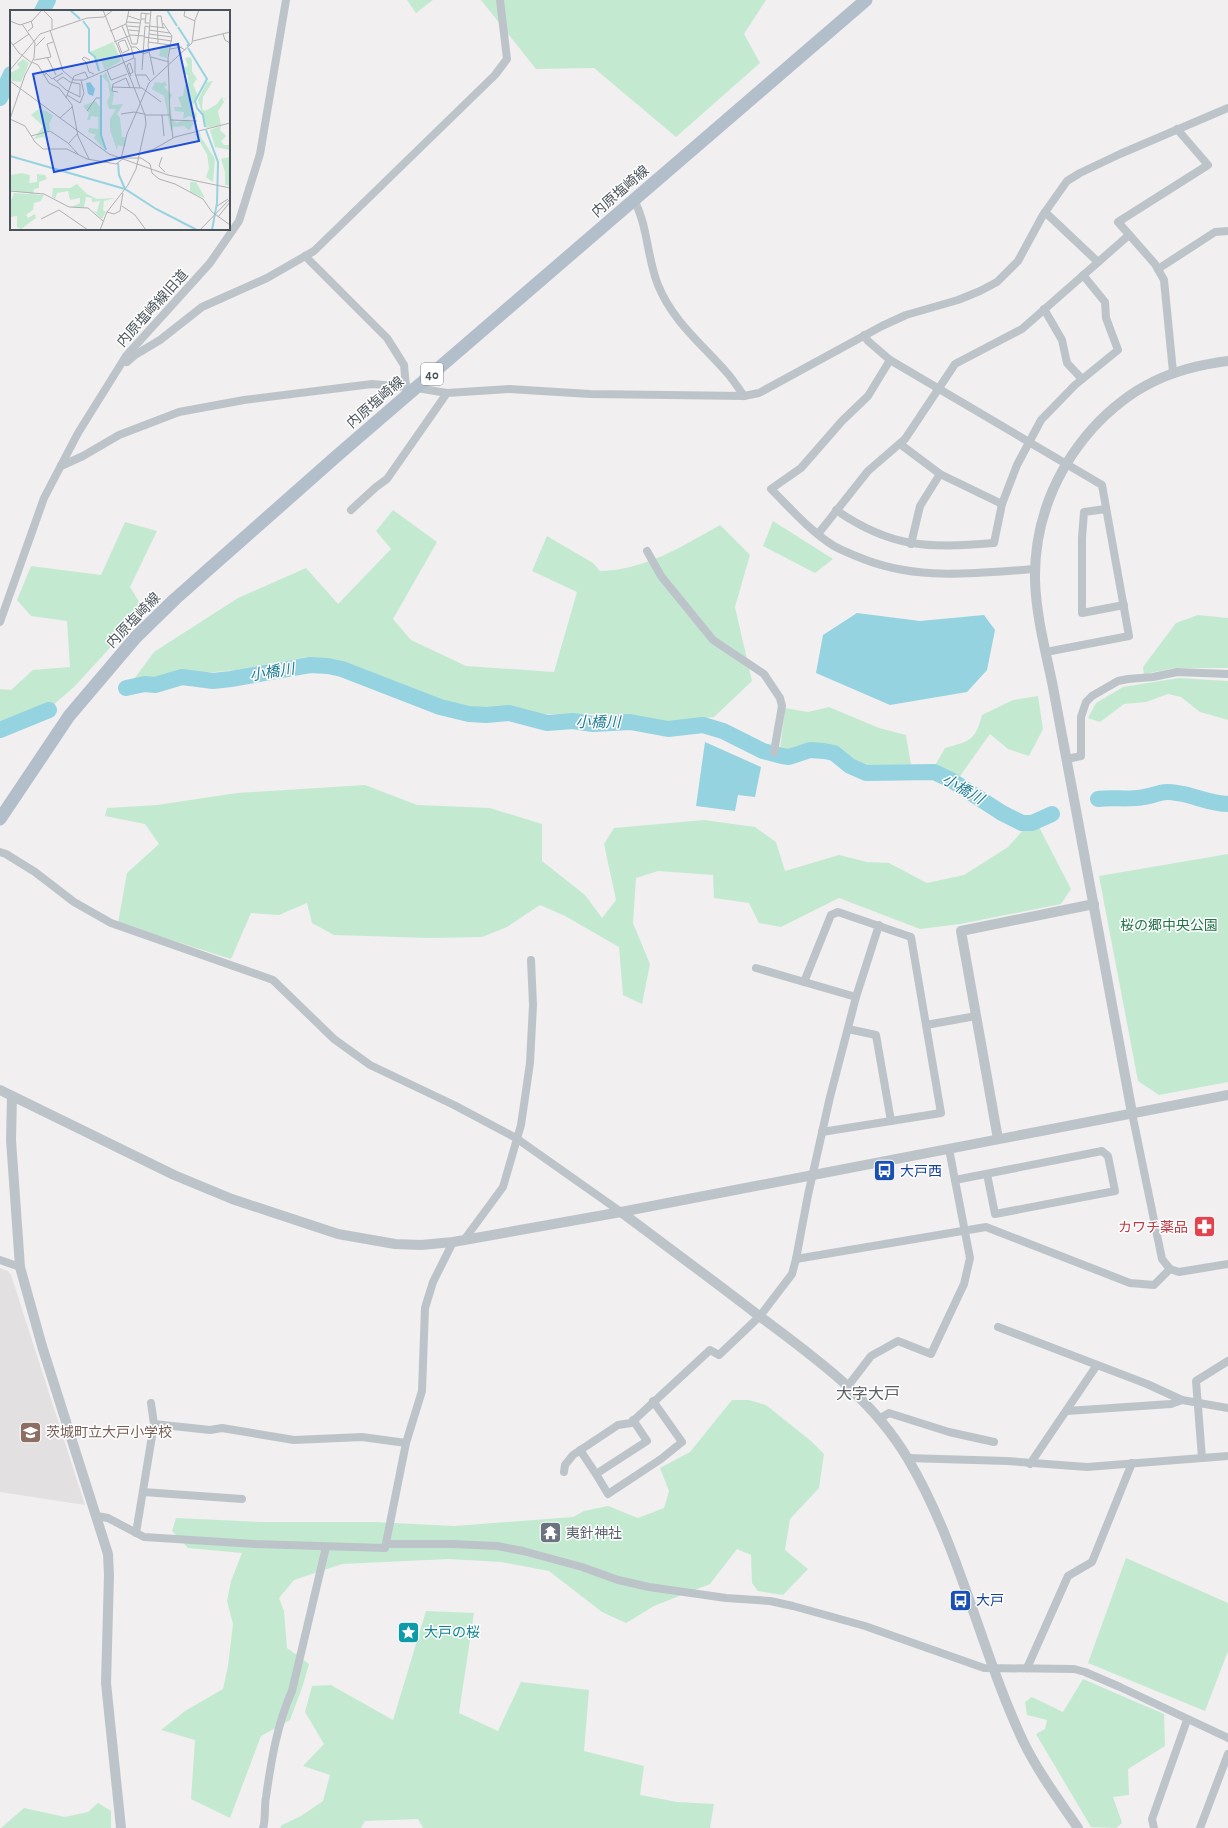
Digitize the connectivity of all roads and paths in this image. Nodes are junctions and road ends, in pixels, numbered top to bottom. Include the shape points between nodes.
1 (286, 0) edge
2 (500, 0) edge
3 (866, 0) edge
4 (1228, 108) edge
5 (1177, 129) junction
6 (634, 200) junction
7 (1045, 212) junction
8 (1228, 231) edge
9 (1129, 235) junction
10 (305, 256) junction
11 (1098, 262) junction
12 (1158, 269) junction
13 (1084, 275) junction
14 (1044, 309) junction
15 (864, 335) junction
16 (890, 360) junction
17 (1228, 361) edge
18 (116, 372) junction
19 (1173, 372) junction
20 (1082, 379) junction
21 (411, 387) junction
22 (938, 388) junction
23 (447, 393) junction
24 (744, 396) junction
25 (1028, 442) junction
26 (900, 444) junction
27 (1065, 464) junction
28 (61, 466) junction
29 (940, 474) junction
30 (1002, 504) junction
31 (1106, 509) junction
32 (351, 510) dead end
33 (836, 510) junction
34 (818, 534) junction
35 (911, 544) junction
36 (647, 550) dead end
37 (1036, 569) junction
38 (1124, 605) junction
39 (0, 622) edge
40 (1046, 652) junction
41 (1228, 674) edge
42 (774, 752) dead end
43 (1067, 759) junction
44 (0, 819) edge
45 (0, 852) edge
46 (1094, 904) junction
47 (878, 925) junction
48 (532, 960) dead end
49 (756, 968) dead end
50 (804, 982) junction
51 (856, 997) junction
52 (976, 1016) junction
53 (926, 1025) junction
54 (848, 1029) junction
55 (0, 1090) edge
56 (1228, 1095) edge
57 (12, 1096) junction
58 (1132, 1113) junction
59 (891, 1121) junction
60 (822, 1132) junction
61 (516, 1138) junction
62 (998, 1139) junction
63 (949, 1148) junction
64 (987, 1174) junction
65 (813, 1176) junction
66 (955, 1180) junction
67 (621, 1212) junction
68 (964, 1230) junction
69 (464, 1240) junction
70 (453, 1242) junction
71 (0, 1260) edge
72 (796, 1260) junction
73 (1228, 1264) edge
74 (20, 1267) junction
75 (1170, 1269) junction
76 (760, 1316) junction
77 (998, 1327) dead end
78 (1228, 1361) edge
79 (1097, 1365) junction
80 (848, 1386) junction
81 (1182, 1400) junction
82 (653, 1401) junction
83 (151, 1403) dead end
84 (1198, 1404) junction
85 (1228, 1408) edge
86 (1067, 1411) junction
87 (879, 1419) junction
88 (634, 1420) junction
89 (154, 1424) junction
90 (994, 1442) dead end
91 (406, 1443) junction
92 (580, 1450) junction
93 (1228, 1456) edge
94 (907, 1458) junction
95 (1202, 1458) junction
96 (1132, 1463) junction
97 (1030, 1464) junction
98 (564, 1472) dead end
99 (596, 1474) junction
100 (143, 1492) junction
101 (242, 1499) dead end
102 (97, 1516) junction
103 (136, 1533) junction
104 (386, 1544) junction
105 (326, 1547) junction
106 (1027, 1668) junction
107 (994, 1669) junction
108 (1187, 1720) junction
109 (1228, 1738) edge
110 (1228, 1754) edge
111 (120, 1828) edge
112 (263, 1828) edge
113 (1078, 1828) edge
114 (1154, 1828) edge
115 (1200, 1828) edge

1 - 18 street, 内原塩崎線旧道 via 260,154 239,221 210,263 126,356
2 - 10 street via 507,59 495,75 314,251
3 - 6 main road, 内原塩崎線 / 40
4 - 5 street
5 - 7 street via 1067,181
5 - 9 street via 1208,165 1118,222
6 - 21 main road, 内原塩崎線 / 40
6 - 24 street via 641,214 658,285 675,316 728,374
7 - 11 street
7 - 15 street via 1018,261 997,282 958,300 906,315
8 - 12 street via 1215,232
9 - 11 street
9 - 12 street
10 - 18 street via 267,278 202,307 160,340 135,355
10 - 21 street via 387,338 404,365
11 - 13 street
12 - 19 street via 1164,280
13 - 14 street
13 - 20 street via 1104,302 1106,318 1118,350
14 - 20 street via 1062,340 1066,363
14 - 22 street via 1022,328 955,364
15 - 16 street
15 - 24 street via 760,393
16 - 22 street
16 - 34 street via 868,396 842,420 801,468 771,489
17 - 19 street
18 - 28 street, 内原塩崎線旧道
19 - 27 street via 1134,393 1112,410 1082,441
20 - 25 street via 1041,420
21 - 23 street
21 - 28 street via 372,384 244,400 179,412 119,435
21 - 44 main road, 内原塩崎線 / 40 via 203,573 136,637 69,716
22 - 25 street
22 - 26 street
23 - 24 street via 509,389 590,394
23 - 32 street via 387,480
25 - 27 street
25 - 30 street via 1016,465
26 - 29 street
26 - 33 street via 868,471
27 - 31 street via 1102,485
27 - 37 street via 1049,497 1038,546
28 - 39 street, 内原塩崎線旧道 via 44,498
29 - 30 street
29 - 35 street via 920,506
30 - 35 street via 994,543 945,547
31 - 38 street
31 - 38 street via 1084,512 1082,613
33 - 34 street
33 - 35 street via 851,521 887,538
34 - 37 street via 834,547 868,562 902,571 941,575
36 - 42 street via 661,576 713,640 764,674 780,698 782,706
37 - 40 street via 1037,597
38 - 40 street via 1129,636
40 - 43 street
41 - 43 street via 1177,672 1118,681 1086,702 1081,717 1081,756
43 - 46 street
45 - 61 street via 35,872 74,902 111,923 273,980 334,1039 370,1065
46 - 52 street via 961,931
46 - 58 street
47 - 50 street via 838,912 831,915
47 - 51 street
47 - 53 street via 912,937
48 - 61 street via 530,1063 524,1110
49 - 50 street
50 - 51 street
51 - 54 street
52 - 53 street
52 - 62 street
53 - 59 street via 941,1113
54 - 59 street via 876,1035
54 - 60 street
55 - 57 street
56 - 58 street
57 - 70 street via 174,1175 232,1199 362,1240 414,1245
57 - 74 street via 11,1140
58 - 62 street
58 - 75 street via 1162,1259
59 - 60 street
60 - 65 street
61 - 67 street
61 - 69 street via 503,1187
62 - 63 street
63 - 65 street
63 - 66 street
64 - 64 street via 1102,1151 1108,1156 1115,1191 995,1214
64 - 66 street
65 - 67 street
65 - 72 street
66 - 68 street
67 - 69 street
67 - 76 street
68 - 72 street
68 - 75 street via 986,1227 1130,1284 1154,1285
68 - 80 street via 970,1258 964,1284 931,1354 898,1342 871,1356
69 - 70 street
70 - 91 street via 433,1282 425,1308 422,1391
71 - 74 street
72 - 76 street via 792,1274
73 - 75 street via 1179,1272
74 - 102 street via 42,1346
76 - 80 street
76 - 82 street via 719,1355 710,1350
77 - 79 street
78 - 84 street via 1196,1381
79 - 81 street
79 - 86 street
80 - 87 street
81 - 84 street
81 - 86 street via 1171,1404
82 - 88 street
82 - 99 street via 682,1442 608,1494
83 - 89 street
84 - 85 street
84 - 95 street
86 - 97 street
87 - 90 street via 889,1413 949,1432
87 - 94 street
88 - 92 street via 618,1425
88 - 99 street via 647,1441
89 - 91 street via 210,1430 222,1428 294,1440 362,1437
89 - 100 street
91 - 104 street
92 - 98 street via 565,1465
92 - 99 street
93 - 95 street
94 - 97 street
94 - 107 street via 939,1521
95 - 96 street
96 - 97 street via 1087,1467
96 - 106 street via 1092,1562 1068,1576
100 - 101 street
100 - 103 street
102 - 103 street via 108,1518
102 - 111 street via 108,1554 106,1683
103 - 105 street via 144,1537
104 - 105 street via 385,1548
104 - 107 street via 497,1546 549,1557 618,1580 649,1587 726,1598 770,1601 865,1626 975,1665
105 - 112 street via 292,1691 279,1729
106 - 107 street
106 - 108 street via 1074,1669 1085,1672
107 - 113 street via 1024,1742
108 - 109 street
108 - 114 street via 1152,1819
110 - 115 street

